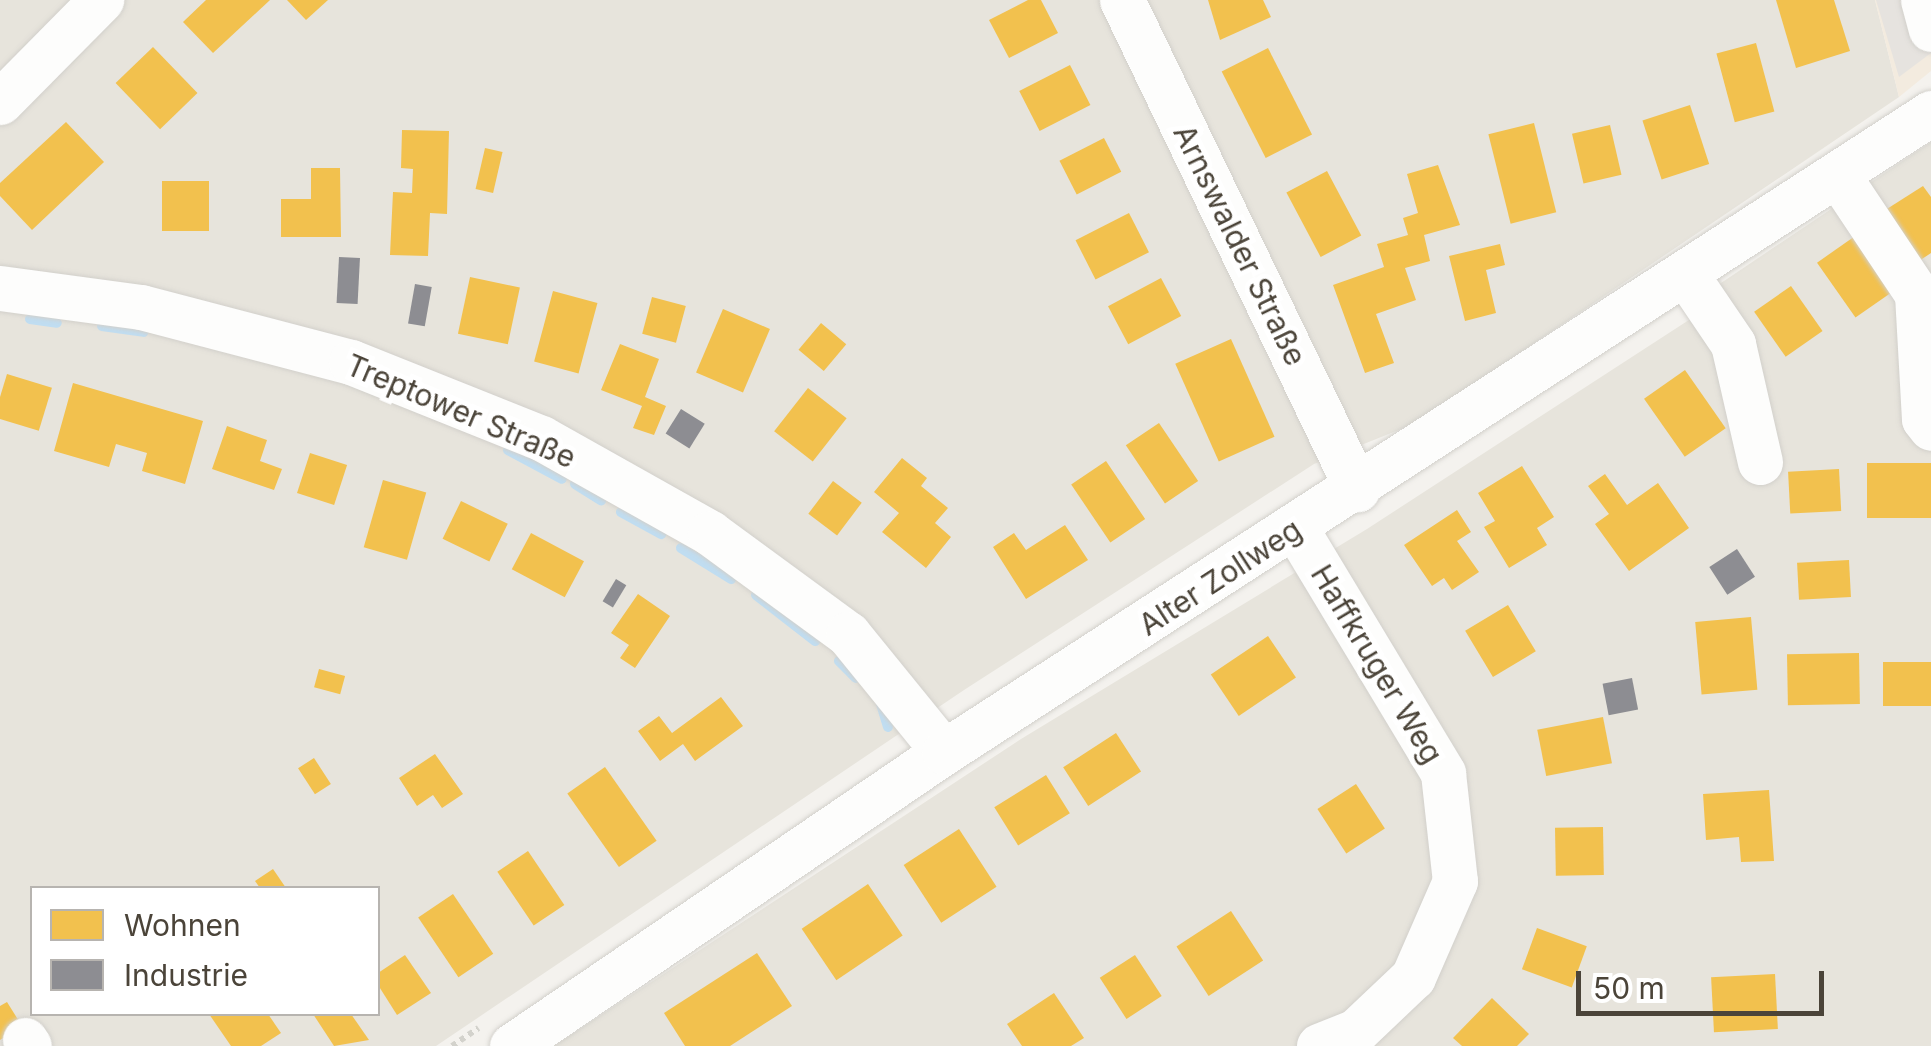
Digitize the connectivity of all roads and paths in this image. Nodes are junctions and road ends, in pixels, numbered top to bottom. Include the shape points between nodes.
1 (102, 0) edge
2 (1122, 0) edge
3 (1923, 0) edge
4 (1931, 29) edge
5 (0, 102) edge
6 (1931, 114) edge
7 (1838, 174) junction
8 (1686, 274) junction
9 (0, 288) edge
10 (1931, 428) edge
11 (1760, 462) dead end
12 (1357, 489) junction
13 (1296, 529) junction
14 (944, 752) junction
15 (512, 1046) edge
16 (1320, 1046) edge

1 - 5 street
2 - 12 street, Arnswalder Straße
3 - 4 street
6 - 7 street, Alter Zollweg
7 - 8 street, Alter Zollweg
7 - 10 street via 1917,294 1924,419
8 - 11 street via 1733,344
8 - 12 street, Alter Zollweg
9 - 14 street, Treptower Straße via 141,307 350,362 541,438 710,533 848,634
12 - 13 street, Alter Zollweg
13 - 14 street, Alter Zollweg
13 - 16 street, Haffkruger Weg via 1443,773 1455,880 1412,977 1356,1032
14 - 15 street, Alter Zollweg

